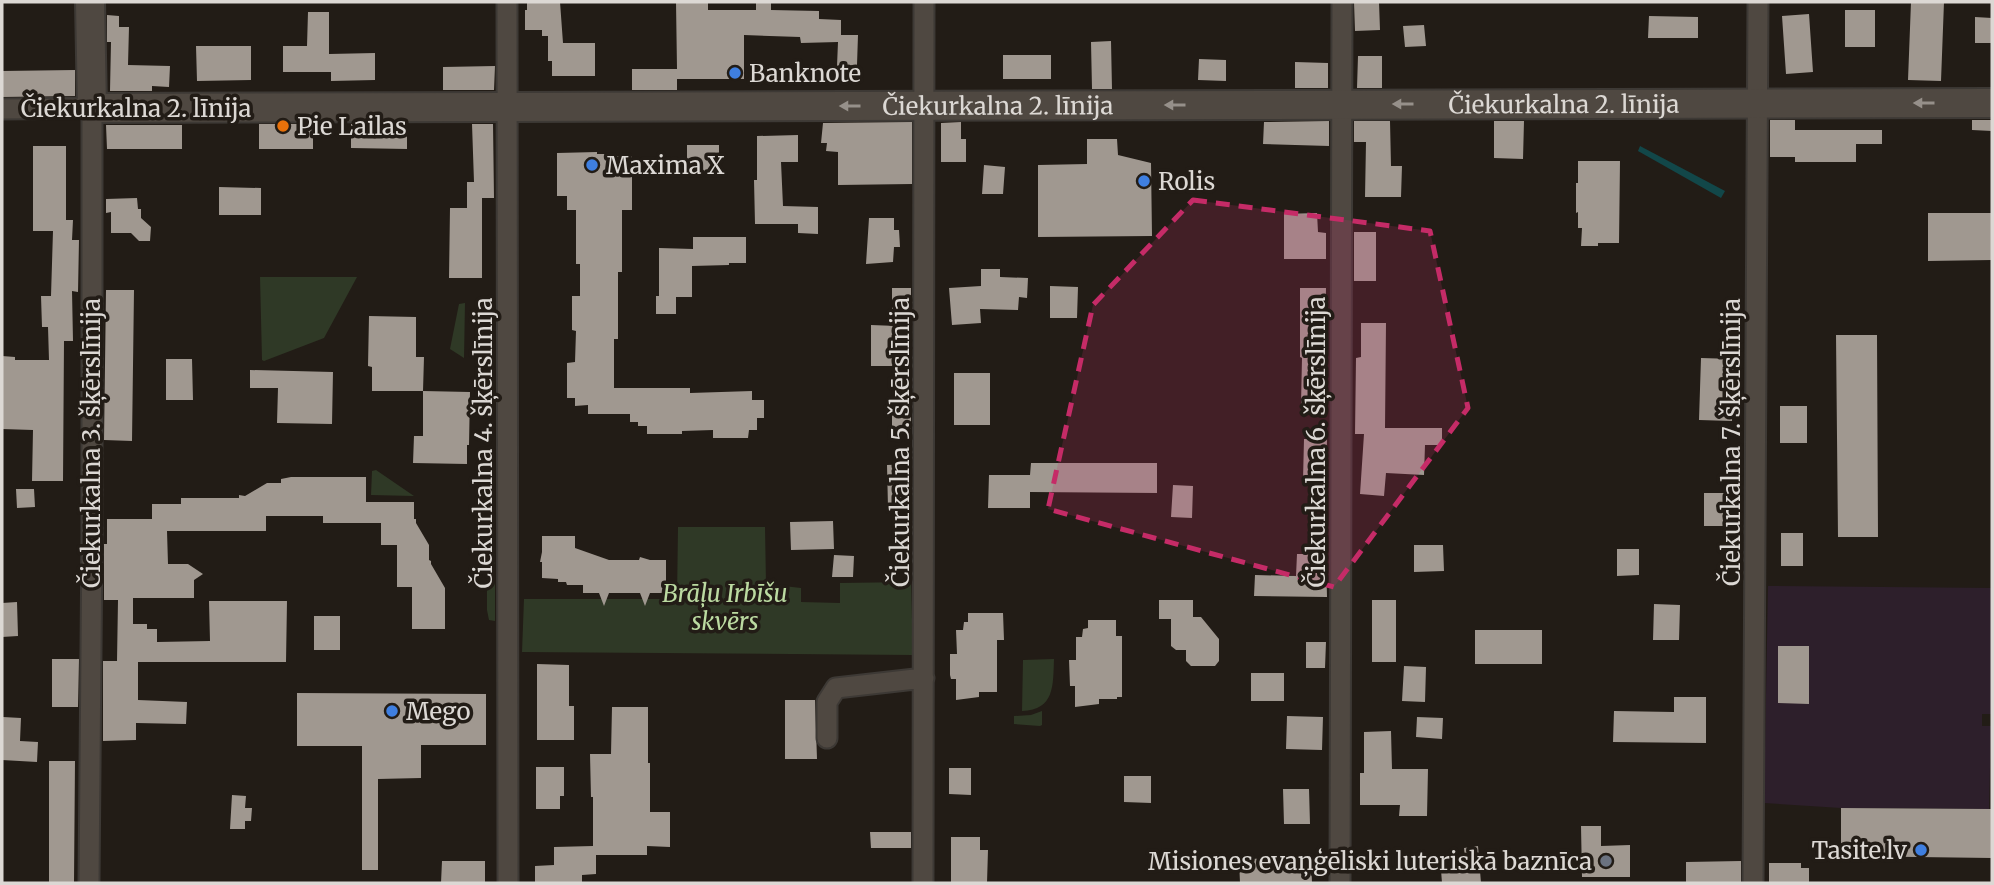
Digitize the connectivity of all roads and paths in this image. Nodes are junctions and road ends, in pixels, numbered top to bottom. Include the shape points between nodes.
1 (90, 2) edge
2 (508, 2) edge
3 (924, 2) edge
4 (1342, 2) edge
5 (1758, 2) edge
6 (1757, 103) junction
7 (1992, 103) edge
8 (1342, 104) junction
9 (925, 106) junction
10 (507, 107) junction
11 (92, 108) junction
12 (2, 109) edge
13 (923, 678) junction
14 (827, 738) dead end
15 (89, 883) edge
16 (508, 883) edge
17 (923, 883) edge
18 (1340, 883) edge
19 (1753, 883) edge

1 - 11 street, Čiekurkalna 3. šķērslīnija
2 - 10 street, Čiekurkalna 4. šķērslīnija
3 - 9 street, Čiekurkalna 5. šķērslīnija
4 - 8 street, Čiekurkalna 6. šķērslīnija
5 - 6 street, Čiekurkalna 7. šķērslīnija
7 -> 6 street, Čiekurkalna 2. līnija
6 -> 8 street, Čiekurkalna 2. līnija
6 - 19 street, Čiekurkalna 7. šķērslīnija
8 -> 9 street, Čiekurkalna 2. līnija
8 - 18 street, Čiekurkalna 6. šķērslīnija
9 -> 10 street, Čiekurkalna 2. līnija
9 - 13 street, Čiekurkalna 5. šķērslīnija
10 - 11 street, Čiekurkalna 2. līnija
10 - 16 street, Čiekurkalna 4. šķērslīnija
11 - 12 street, Čiekurkalna 2. līnija
11 - 15 street, Čiekurkalna 3. šķērslīnija
13 - 14 street via 836,688 827,702
13 - 17 street, Čiekurkalna 5. šķērslīnija

